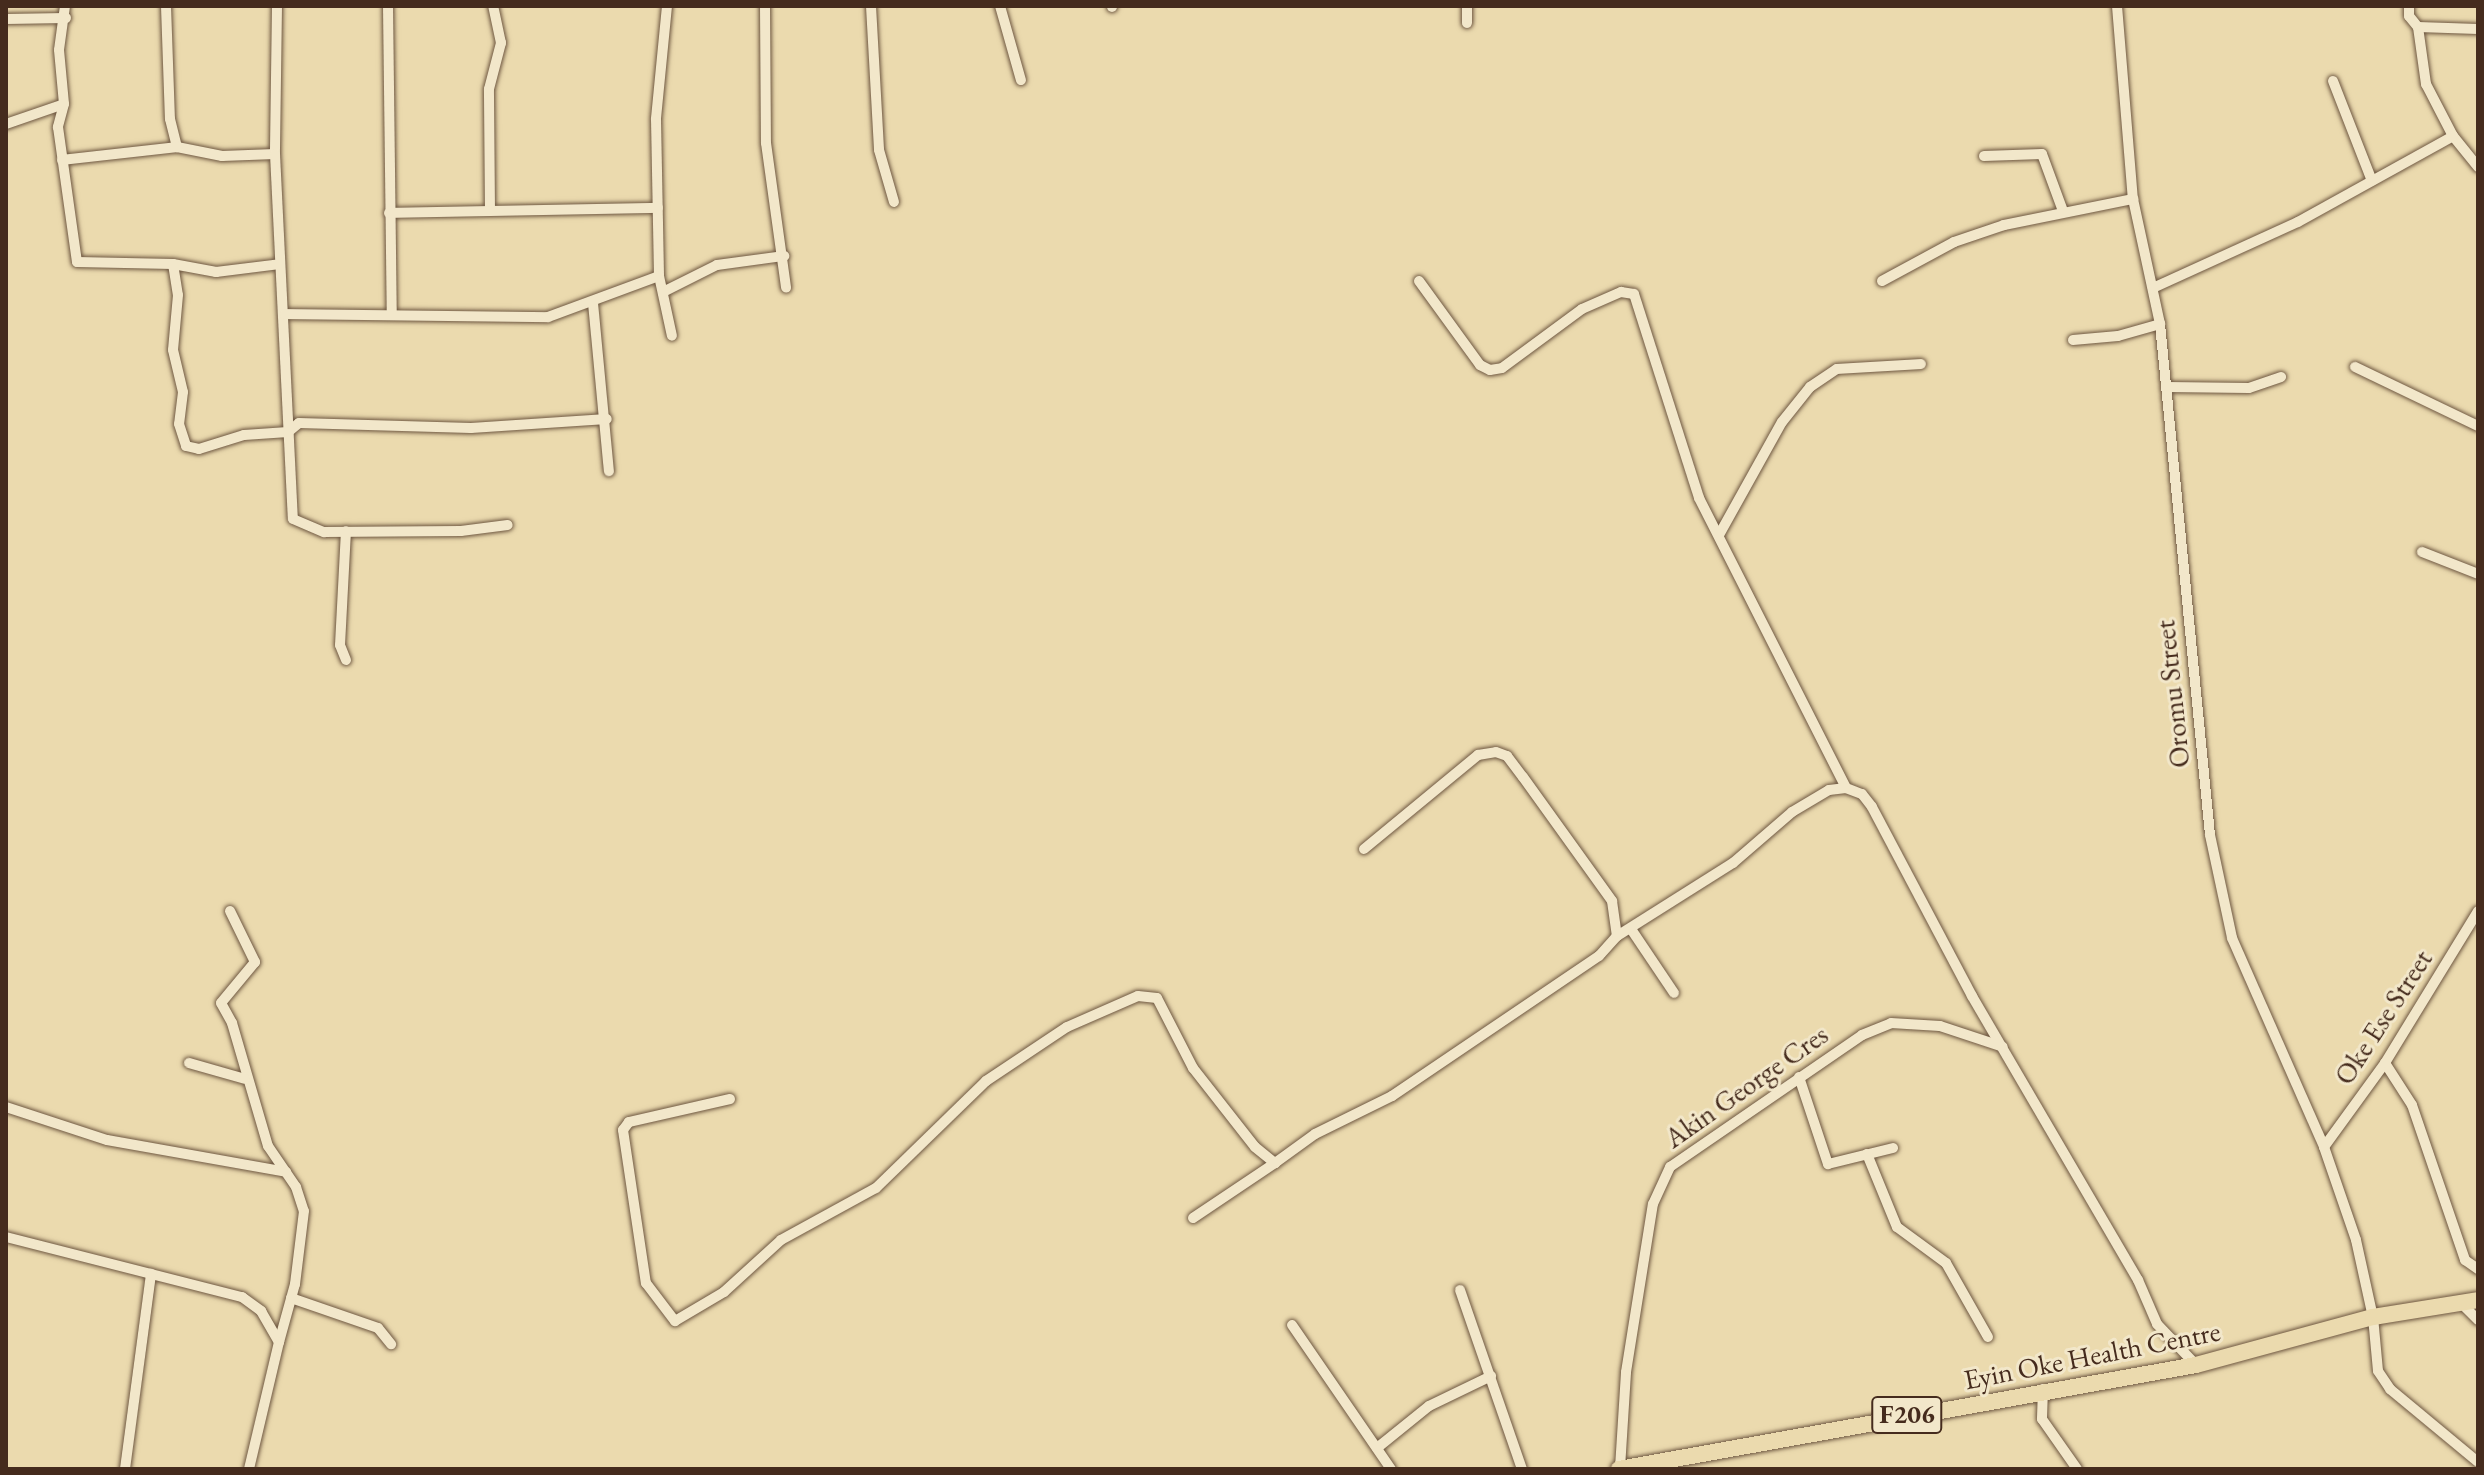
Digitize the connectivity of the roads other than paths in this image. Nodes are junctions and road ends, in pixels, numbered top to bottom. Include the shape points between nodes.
1 (166, 6) edge
2 (277, 6) edge
3 (388, 6) edge
4 (493, 6) edge
5 (667, 6) edge
6 (765, 6) edge
7 (871, 6) edge
8 (1000, 6) edge
9 (1467, 6) edge
10 (2409, 6) edge
11 (2117, 10) edge
12 (65, 12) edge
13 (6, 19) edge
14 (1467, 23) dead end
15 (2418, 27) junction
16 (2478, 29) edge
17 (1021, 80) dead end
18 (2333, 81) dead end
19 (64, 104) junction
20 (6, 124) edge
21 (2453, 136) junction
22 (177, 147) junction
23 (275, 154) junction
24 (1984, 156) dead end
25 (62, 160) junction
26 (2478, 167) edge
27 (2372, 181) junction
28 (2133, 199) junction
29 (894, 202) dead end
30 (658, 208) junction
31 (490, 211) junction
32 (2063, 211) junction
33 (389, 213) junction
34 (784, 256) junction
35 (173, 264) junction
36 (280, 264) junction
37 (659, 276) junction
38 (1419, 281) dead end
39 (1882, 281) dead end
40 (786, 288) dead end
41 (2153, 288) junction
42 (663, 292) junction
43 (593, 303) junction
44 (285, 314) junction
45 (392, 315) junction
46 (2160, 324) junction
47 (672, 336) dead end
48 (2073, 340) dead end
49 (1921, 364) dead end
50 (2355, 367) dead end
51 (2281, 377) dead end
52 (2167, 387) junction
53 (607, 419) junction
54 (2478, 426) edge
55 (288, 432) junction
56 (609, 471) dead end
57 (508, 525) dead end
58 (346, 531) junction
59 (1719, 535) junction
60 (2422, 552) dead end
61 (2478, 574) edge
62 (346, 660) dead end
63 (1846, 788) junction
64 (1364, 849) dead end
65 (230, 911) dead end
66 (2478, 911) edge
67 (1631, 929) junction
68 (1617, 936) junction
69 (1674, 993) dead end
70 (2003, 1047) junction
71 (189, 1063) dead end
72 (2385, 1063) junction
73 (1799, 1077) junction
74 (245, 1079) junction
75 (730, 1099) dead end
76 (6, 1107) edge
77 (2324, 1147) junction
78 (1893, 1148) dead end
79 (1867, 1154) junction
80 (1275, 1163) junction
81 (286, 1172) junction
82 (1193, 1218) dead end
83 (6, 1237) edge
84 (2478, 1269) edge
85 (151, 1274) junction
86 (1460, 1290) dead end
87 (291, 1298) junction
88 (2470, 1302) edge
89 (2373, 1317) junction
90 (2478, 1320) edge
91 (1292, 1325) dead end
92 (1988, 1337) dead end
93 (279, 1342) junction
94 (391, 1344) dead end
95 (2196, 1365) junction
96 (1491, 1376) junction
97 (2043, 1389) junction
98 (1377, 1448) junction
99 (2478, 1462) edge
100 (125, 1469) edge
101 (249, 1469) edge
102 (1391, 1469) edge
103 (1522, 1469) edge
104 (1620, 1469) edge
105 (2077, 1469) edge

1 - 22 street via 170,119
2 - 23 street
3 - 33 street
4 - 31 street via 501,43 489,89
5 - 30 street via 657,68
6 - 34 street via 766,143
7 - 29 street via 879,150
8 - 17 street
9 - 14 street
10 - 15 street
11 - 28 street, Oromu Street via 2124,40
12 - 13 street
12 - 19 street via 59,50
15 - 16 street
15 - 21 street via 2426,84
18 - 27 street
19 - 20 street
19 - 25 street via 58,127
21 - 26 street
21 - 27 street
22 - 23 street via 222,156
22 - 25 street
23 - 36 street
24 - 32 street via 2042,154
25 - 35 street via 77,262
27 - 41 street via 2298,222
28 - 32 street
28 - 41 street, Oromu Street
30 - 31 street
30 - 37 street
31 - 33 street
32 - 39 street via 1954,242
33 - 45 street
34 - 40 street
34 - 42 street via 717,265
35 - 36 street via 216,272
35 - 55 street via 178,295 173,350 183,392 180,439 199,449 244,435
36 - 44 street
37 - 42 street
37 - 43 street via 605,293
38 - 59 street via 1480,365 1490,370 1502,368 1582,309 1621,292 1634,294 1699,498
41 - 46 street, Oromu Street
42 - 47 street
43 - 45 street via 548,317
43 - 53 street
44 - 45 street
44 - 55 street
46 - 48 street via 2118,336
46 - 52 street, Oromu Street
49 - 59 street via 1837,369 1810,387 1782,422
50 - 54 street
51 - 52 street via 2249,388
52 - 77 street, Oromu Street via 2210,835 2253,994
53 - 55 street via 471,428 299,423
53 - 56 street
55 - 58 street via 293,519 310,530
57 - 58 street via 461,531
58 - 62 street via 340,645
59 - 63 street
60 - 61 street
63 - 67 street via 1829,790 1792,812 1733,863
63 - 70 street via 1862,794 1872,807
64 - 68 street via 1478,755 1496,752 1507,756 1612,901
65 - 74 street via 255,962 221,1003 232,1023
66 - 72 street, Oke Ese Street
67 - 68 street
67 - 69 street
68 - 80 street via 1599,956 1392,1096 1315,1134
70 - 73 street, Akin George Cres via 1928,1024 1891,1023 1862,1035
70 - 95 street via 2138,1280 2157,1324
71 - 74 street
72 - 77 street, Oke Ese Street
72 - 84 street via 2412,1105 2465,1260
73 - 79 street via 1828,1164
73 - 104 street, Akin George Cres via 1677,1159 1660,1186 1626,1372
74 - 81 street via 268,1146
75 - 80 street via 629,1122 623,1130 646,1283 675,1321 724,1292 781,1240 876,1188 958,1105 1023,1054 1067,1027 1138,996 1157,998 1193,1068 1255,1147
76 - 81 street via 107,1140
77 - 89 street, Oromu Street via 2356,1240
78 - 79 street
79 - 92 street via 1897,1227 1946,1263
80 - 82 street
81 - 87 street via 304,1211
83 - 85 street
85 - 93 street via 242,1297 273,1324
85 - 100 street
86 - 96 street
87 - 93 street
87 - 94 street via 378,1328
88 - 89 main road, Eyin Oke Health Centre / F206
88 - 90 street
89 - 95 main road, Eyin Oke Health Centre / F206
89 - 99 street, Oromu Street via 2378,1371 2390,1389
91 - 98 street via 1340,1402
93 - 101 street
95 - 97 main road, Eyin Oke Health Centre / F206
96 - 98 street via 1429,1406
96 - 103 street
97 - 104 main road, Eyin Oke Health Centre / F206
97 - 105 street via 2042,1419
98 - 102 street

